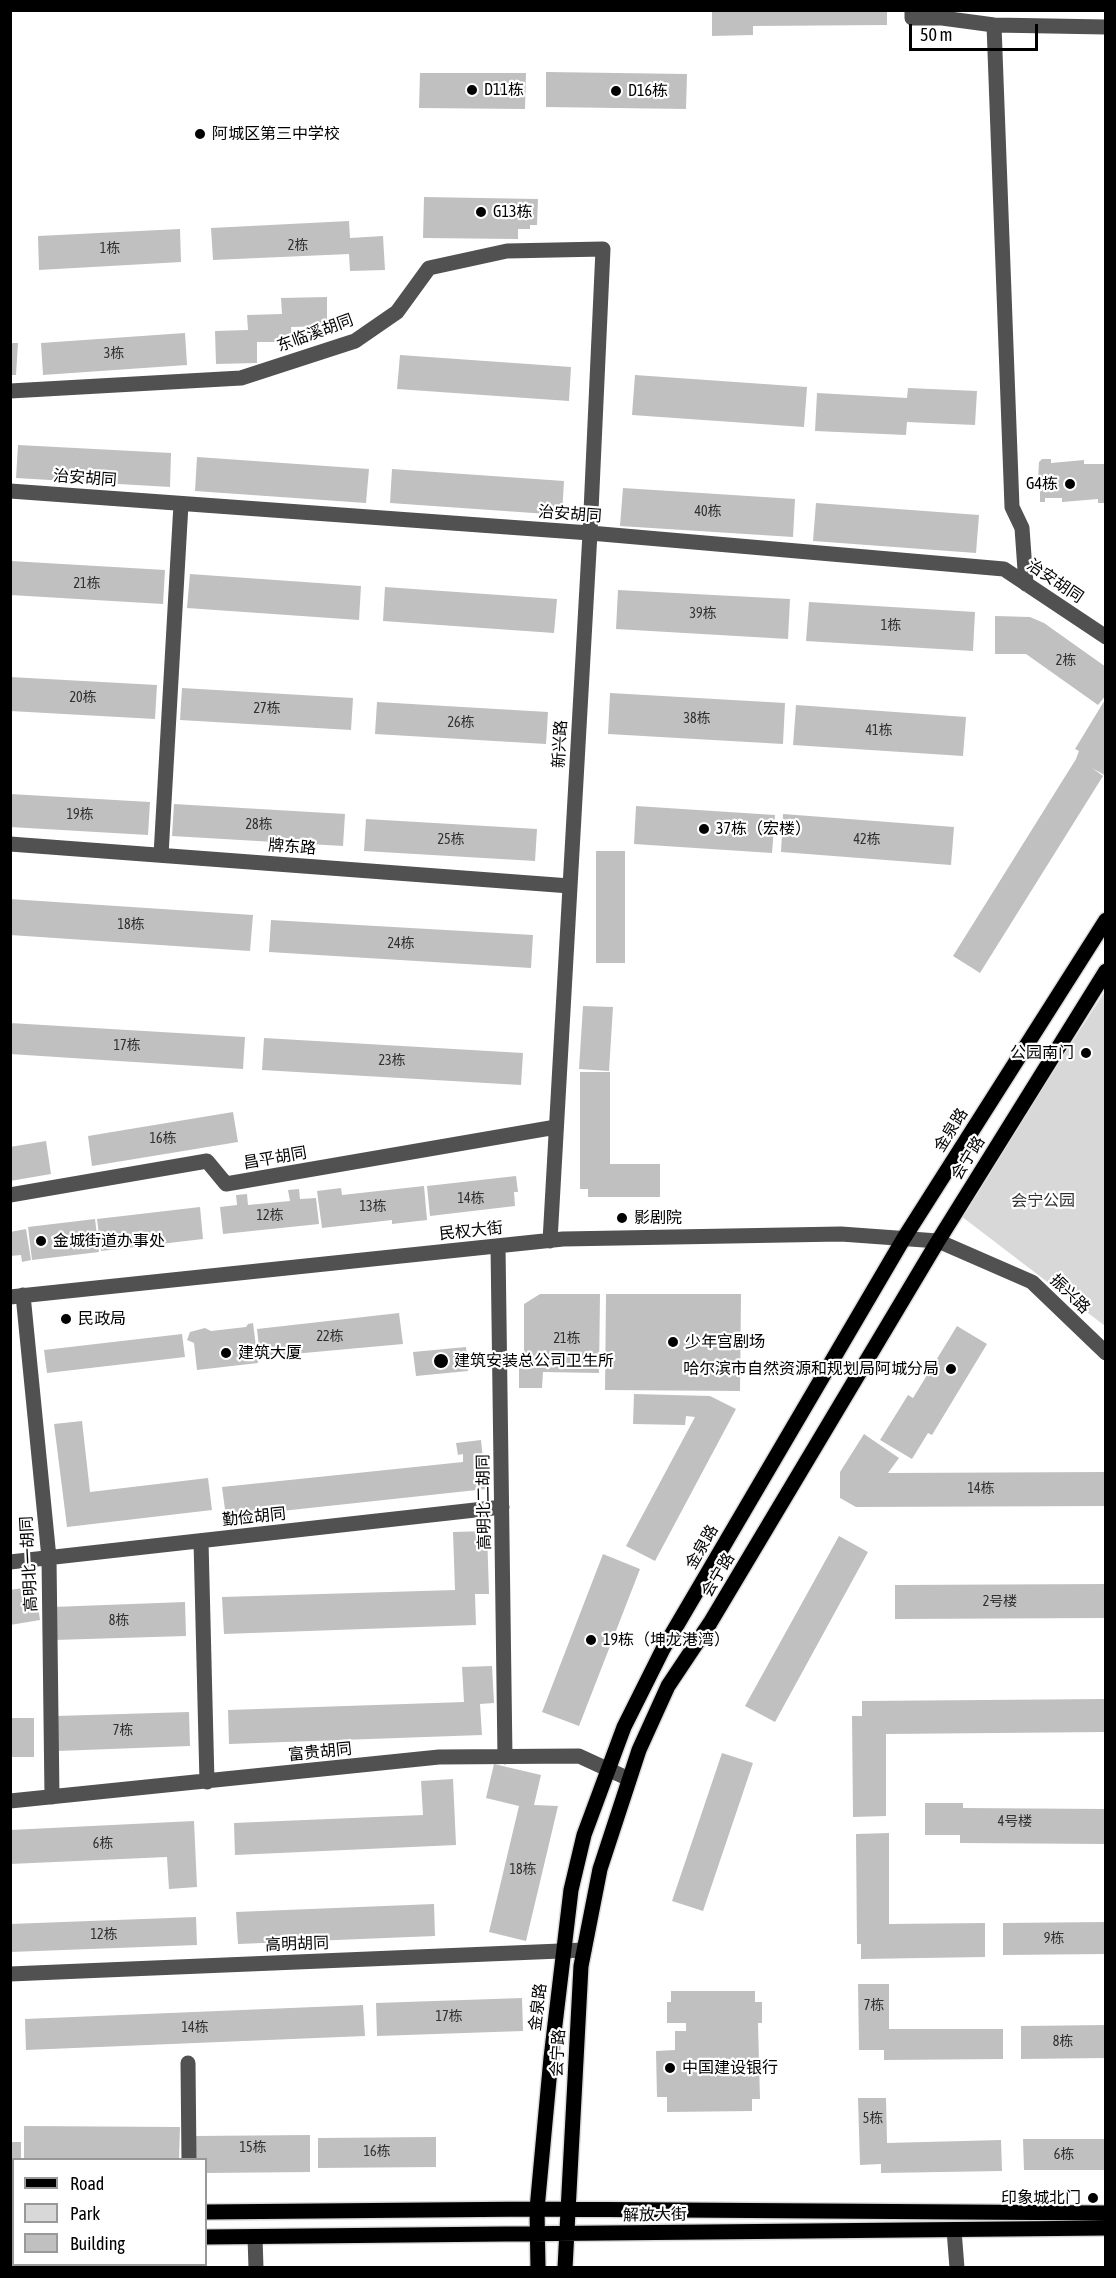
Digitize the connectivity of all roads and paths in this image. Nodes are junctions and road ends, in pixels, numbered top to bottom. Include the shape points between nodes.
1 (912, 10) edge
2 (994, 25) junction
3 (1106, 27) edge
4 (603, 249) joint
5 (10, 391) edge
6 (10, 491) edge
7 (181, 504) junction
8 (590, 533) junction
9 (1026, 584) junction
10 (1106, 637) edge
11 (10, 844) edge
12 (161, 855) junction
13 (570, 886) junction
14 (1106, 920) edge
15 (1106, 971) edge
16 (556, 1128) junction
17 (10, 1195) edge
18 (904, 1238) junction
19 (550, 1240) junction
20 (938, 1240) junction
21 (498, 1246) junction
22 (17, 1296) edge
23 (1106, 1353) edge
24 (502, 1507) junction
25 (201, 1541) junction
26 (49, 1558) junction
27 (10, 1562) edge
28 (506, 1757) junction
29 (607, 1768) junction
30 (629, 1779) junction
31 (207, 1782) junction
32 (52, 1797) junction
33 (10, 1801) edge
34 (584, 1950) junction
35 (563, 1951) junction
36 (10, 1974) edge
37 (188, 2063) dead end
38 (189, 2158) edge
39 (537, 2209) junction
40 (567, 2210) junction
41 (207, 2212) edge
42 (1106, 2213) edge
43 (1106, 2228) edge
44 (954, 2230) junction
45 (537, 2234) junction
46 (566, 2234) junction
47 (255, 2236) junction
48 (207, 2237) edge
49 (256, 2268) edge
50 (538, 2268) edge
51 (565, 2268) edge
52 (957, 2268) edge

1 - 2 street via 912,18
2 - 3 street
2 - 9 street via 1012,507 1022,528
4 - 5 street, 东临溪胡同 via 507,252 429,268 397,312 355,341 241,378
4 - 8 street, 新兴路
6 - 7 street, 治安胡同
7 - 8 street, 治安胡同
7 - 12 street
8 - 9 street, 治安胡同 via 1004,569
8 - 13 street, 新兴路
9 - 10 street, 治安胡同
11 - 12 street, 牌东路
12 - 13 street, 牌东路
13 - 16 street, 新兴路
14 - 18 main road, 金泉路
15 - 20 main road, 会宁路
16 - 17 street, 昌平胡同 via 226,1184 207,1161
16 - 19 street, 新兴路
18 - 19 street, 民权大街 via 842,1234
18 - 20 street, 民权大街
18 - 29 main road, 金泉路 via 663,1649
19 - 21 street, 民权大街
20 - 23 street, 振兴路 via 1032,1282
20 - 30 main road, 会宁路 via 710,1623 668,1686
21 - 22 street, 民权大街
21 - 24 street, 高明北二胡同
22 - 26 street, 高明北一胡同
24 - 25 street, 勤俭胡同
24 - 28 street, 高明北二胡同
25 - 26 street, 勤俭胡同
25 - 31 street
26 - 27 street, 勤俭胡同
26 - 32 street, 高明北一胡同
28 - 29 street, 富贵胡同 via 579,1756
28 - 31 street, 富贵胡同 via 439,1757
29 - 30 street, 富贵胡同
29 - 35 main road, 金泉路 via 574,1879
30 - 34 main road, 会宁路 via 600,1869
31 - 32 street, 富贵胡同
32 - 33 street, 富贵胡同
34 - 35 street, 高明胡同
34 - 40 main road, 会宁路
35 - 36 street, 高明胡同
35 - 39 main road, 金泉路
37 - 38 street
39 - 40 main road, 解放大街
39 - 41 main road, 解放大街
39 - 45 main road, 金泉路
40 - 42 main road, 解放大街
40 - 46 main road, 会宁路
43 - 44 main road, 解放大街
44 - 46 main road, 解放大街
44 - 52 street
45 - 46 main road, 解放大街
45 - 47 main road, 解放大街
45 - 50 main road, 金泉路
46 - 51 main road, 会宁路
47 - 48 main road, 解放大街
47 - 49 street

